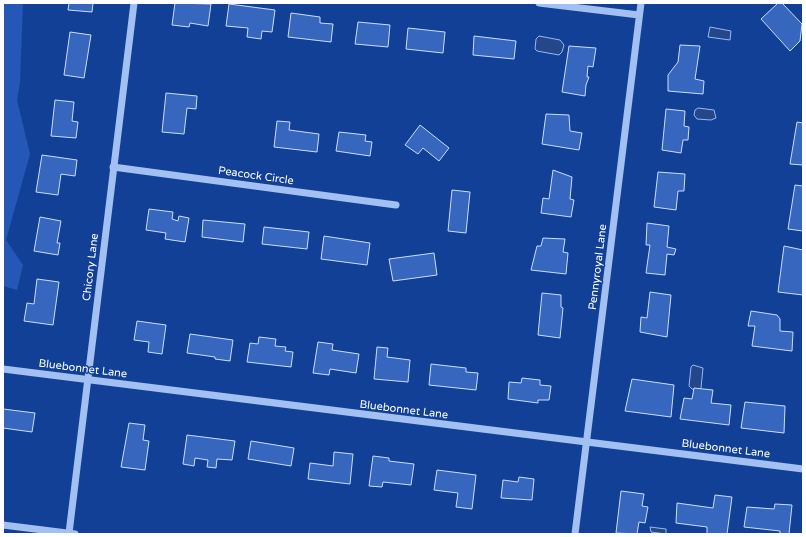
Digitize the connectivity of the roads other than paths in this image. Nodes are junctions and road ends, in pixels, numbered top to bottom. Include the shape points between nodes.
1 (134, 3) edge
2 (539, 3) edge
3 (640, 3) edge
4 (639, 15) junction
5 (113, 167) junction
6 (396, 204) dead end
7 (3, 369) edge
8 (87, 380) junction
9 (586, 442) junction
10 (803, 469) edge
11 (3, 525) edge
12 (72, 534) edge
13 (576, 534) edge

1 - 5 street, Chicory Lane
2 - 4 street
3 - 4 street, Pennyroyal Lane
4 - 9 street, Pennyroyal Lane
5 - 6 street, Peacock Circle
5 - 8 street, Chicory Lane
7 - 8 street, Bluebonnet Lane
8 - 9 street, Bluebonnet Lane
8 - 12 street, Chicory Lane
9 - 10 street, Bluebonnet Lane
9 - 13 street, Pennyroyal Lane
11 - 12 street

